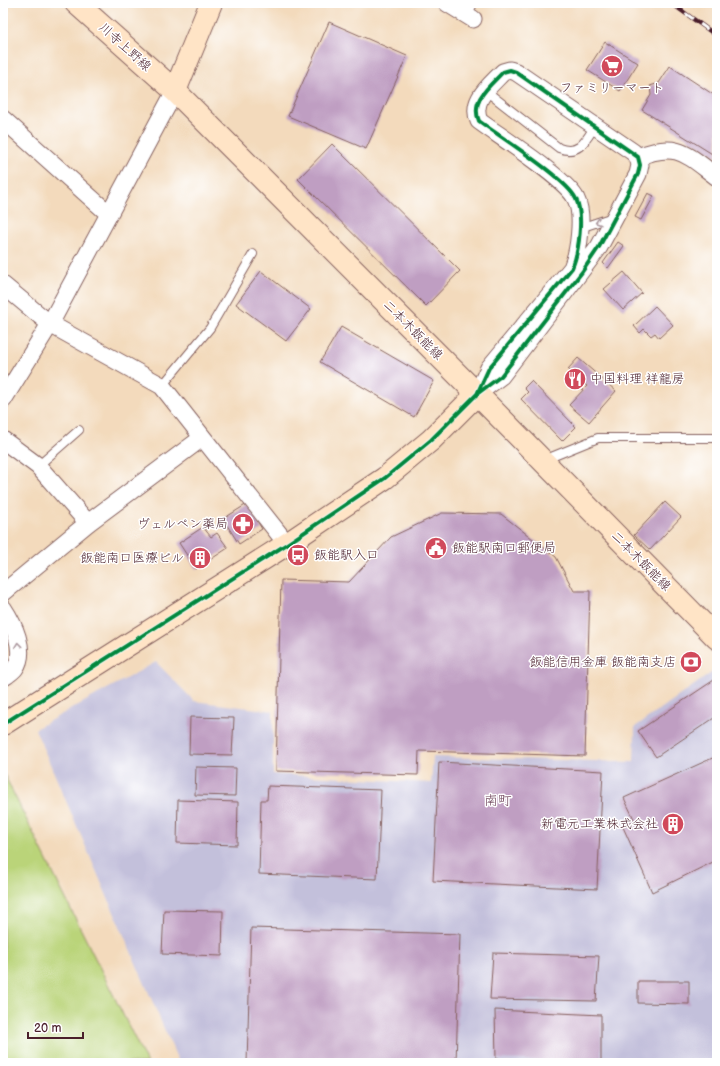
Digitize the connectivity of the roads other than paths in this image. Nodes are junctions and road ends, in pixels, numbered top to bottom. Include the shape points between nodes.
1 (76, 3) edge
2 (211, 3) edge
3 (447, 3) edge
4 (471, 13) dead end
5 (175, 91) junction
6 (486, 91) junction
7 (3, 119) edge
8 (596, 126) junction
9 (638, 157) junction
10 (717, 177) edge
11 (109, 214) junction
12 (616, 217) junction
13 (580, 228) junction
14 (252, 254) dead end
15 (3, 285) edge
16 (50, 324) junction
17 (162, 386) junction
18 (477, 394) junction
19 (3, 400) edge
20 (79, 430) dead end
21 (202, 438) junction
22 (717, 438) edge
23 (3, 440) edge
24 (542, 461) junction
25 (38, 466) junction
26 (88, 523) junction
27 (287, 544) junction
28 (3, 593) edge
29 (3, 608) edge
30 (717, 638) edge
31 (3, 676) edge
32 (3, 724) edge

1 - 5 main road, 川寺上野線
2 - 5 main road
3 - 4 street
5 - 11 street
5 - 18 main road, 二本木飯能線
6 - 8 street via 504,72 510,70
6 - 8 lane via 559,148 568,152 585,143
6 - 13 street via 476,106 475,112 479,121 571,191 577,200
7 - 11 street
8 - 9 street
9 - 10 street via 664,149 679,151
9 - 12 street via 638,174
11 - 16 street
12 -> 13 lane
12 - 18 street via 582,272 501,376
13 - 18 street via 578,251 572,268 489,368
14 - 17 lane via 210,328
15 - 16 street
16 - 17 street
16 - 19 street
17 - 21 street
18 - 24 main road, 二本木飯能線
18 - 27 main road via 431,440 385,478
20 - 25 lane
21 - 26 street
21 - 27 street
22 - 24 lane via 598,438
23 - 25 street
24 - 30 main road, 二本木飯能線
25 - 26 street
26 - 28 street
27 - 32 main road
31 -> 29 street via 15,668 19,657 18,639

